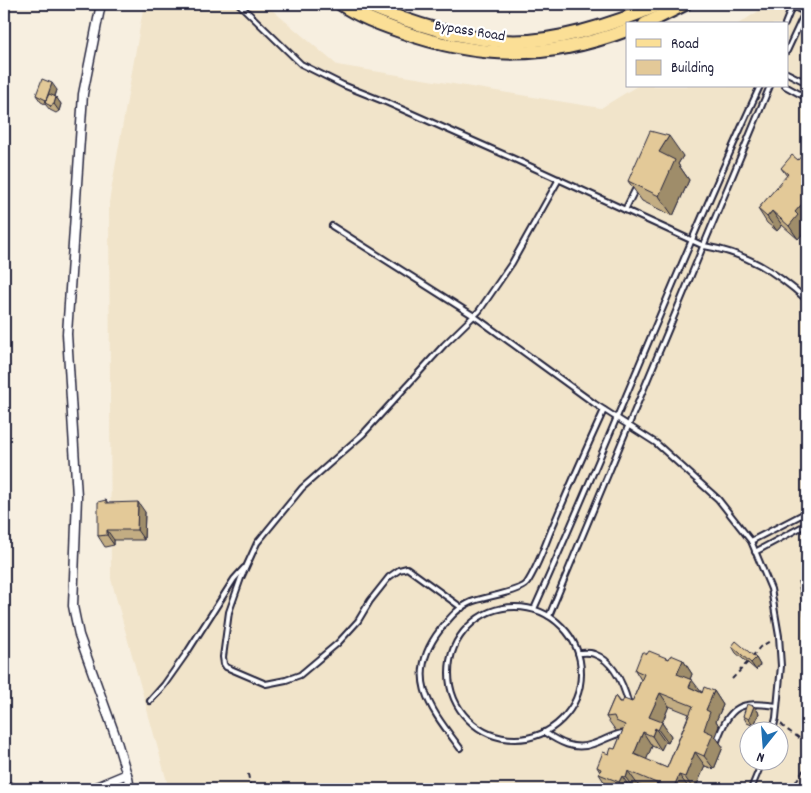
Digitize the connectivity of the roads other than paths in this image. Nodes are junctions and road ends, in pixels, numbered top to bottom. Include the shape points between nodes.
1 (102, 4) edge
2 (238, 4) edge
3 (341, 4) edge
4 (365, 4) edge
5 (660, 4) edge
6 (685, 4) edge
7 (793, 5) edge
8 (806, 10) edge
9 (649, 22) edge
10 (786, 22) edge
11 (626, 30) edge
12 (788, 49) edge
13 (788, 74) edge
14 (807, 83) edge
15 (788, 87) edge
16 (759, 88) edge
17 (769, 88) edge
18 (807, 98) edge
19 (558, 179) junction
20 (638, 185) edge
21 (714, 188) junction
22 (725, 194) junction
23 (625, 210) junction
24 (332, 226) dead end
25 (693, 241) junction
26 (704, 246) junction
27 (807, 293) edge
28 (802, 294) junction
29 (807, 300) edge
30 (474, 316) junction
31 (604, 410) junction
32 (616, 417) junction
33 (628, 424) junction
34 (807, 512) edge
35 (807, 524) edge
36 (751, 542) junction
37 (755, 552) junction
38 (248, 564) junction
39 (462, 608) junction
40 (534, 609) junction
41 (549, 616) junction
42 (578, 653) junction
43 (150, 700) dead end
44 (777, 706) junction
45 (630, 712) edge
46 (775, 720) edge
47 (544, 732) junction
48 (622, 733) edge
49 (717, 741) dead end
50 (460, 748) dead end
51 (759, 770) edge
52 (127, 774) junction
53 (4, 785) edge
54 (15, 789) edge
55 (91, 789) edge
56 (130, 789) edge
57 (751, 789) edge

1 - 52 street via 83,94 67,334 77,496 72,606
2 - 19 lane via 301,64
3 - 11 main road, Bypass Road via 377,23 416,37 458,48 497,53 572,48
4 - 5 main road, Bypass Road via 435,29 501,41 534,40 580,32
6 - 9 main road
7 - 8 lane
7 - 10 lane
8 - 12 lane
13 - 14 lane
15 - 18 lane
16 - 21 lane
17 - 22 lane
19 - 23 lane
19 - 30 lane via 512,263
20 - 23 lane
21 - 22 lane
21 - 25 lane
22 - 26 lane
23 - 25 lane
24 - 30 lane
25 - 26 lane
25 - 32 lane
26 - 28 lane via 751,259
26 - 33 lane
27 - 28 lane
28 - 29 lane
30 - 31 lane
30 - 38 lane via 363,434 302,488 257,543
31 - 32 lane
31 - 39 lane via 525,586
32 - 33 lane
32 - 40 lane
33 - 36 lane via 656,443 718,499
33 - 41 lane
34 - 36 lane
35 - 37 lane
36 - 37 lane
37 - 44 lane via 771,589 779,636 781,666
38 - 39 lane via 229,612 223,658 226,667 266,684 300,675 338,643 389,577 399,570 407,568
38 - 43 lane via 234,579 170,678
39 - 50 lane via 436,636 425,655 423,671 423,687 435,715
40 - 41 lane
40 - 47 lane via 511,606 492,610 475,619 460,634 450,653 448,674 451,695 462,714 477,729 497,738 518,740
41 - 42 lane via 566,630
42 - 45 lane via 592,653 610,666 623,684
42 - 47 lane via 582,668 580,690 571,709 557,725
44 - 46 lane
44 - 49 lane via 744,705 724,722
47 - 48 lane via 568,746 590,746
51 - 57 lane
52 - 55 street
52 - 56 street
53 - 54 street

